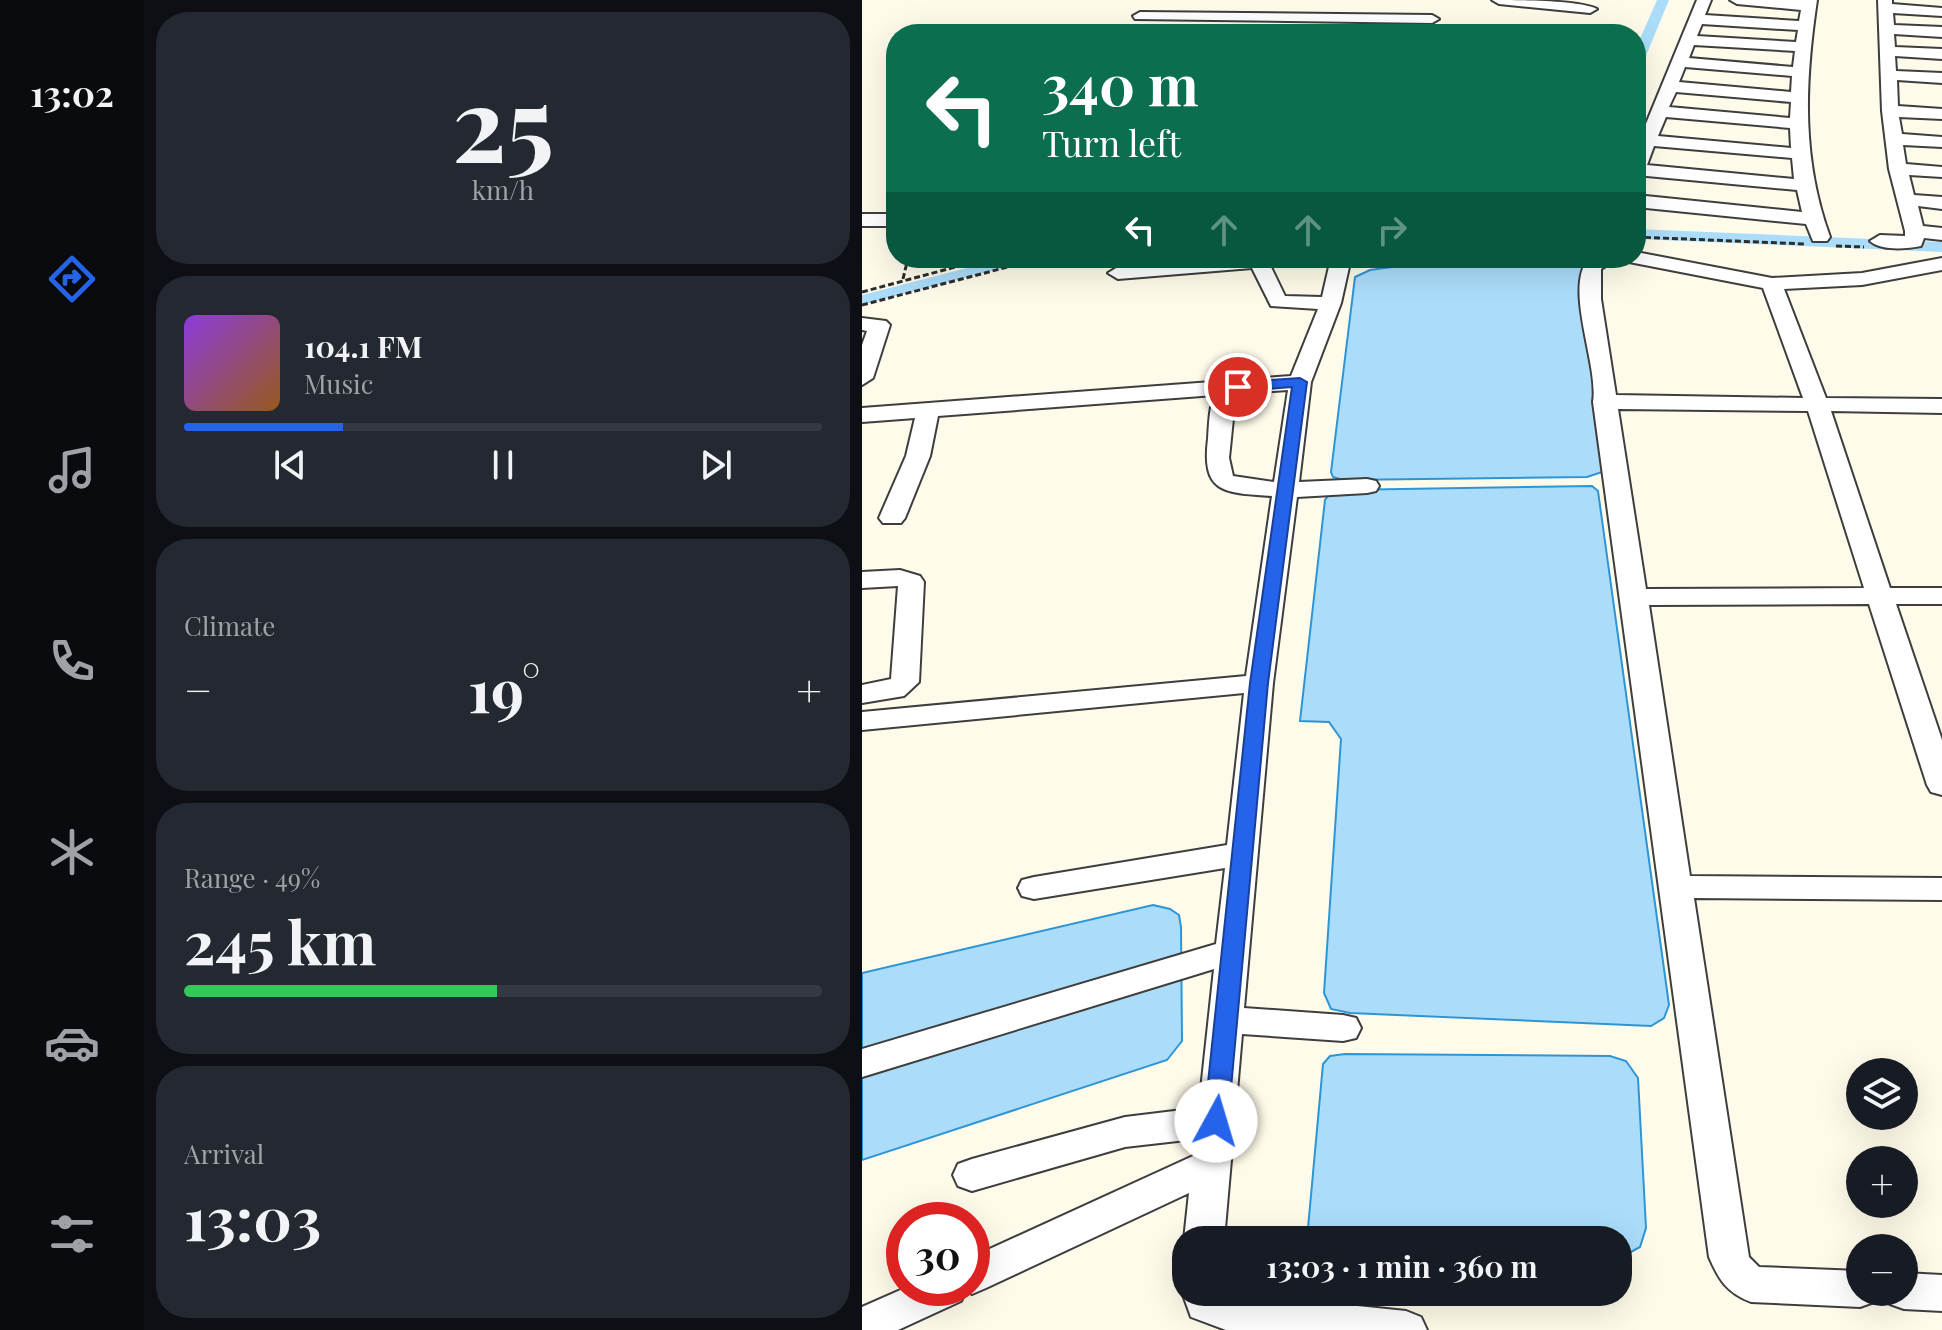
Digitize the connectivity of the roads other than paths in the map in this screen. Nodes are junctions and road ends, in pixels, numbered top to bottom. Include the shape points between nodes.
1 (1499, 0) edge
2 (1704, 0) edge
3 (1737, 0) edge
4 (1299, 1) edge
5 (1809, 3) edge
6 (1885, 4) edge
7 (1590, 9) dead end
8 (1942, 12) edge
9 (1140, 16) dead end
10 (1432, 19) dead end
11 (1696, 19) junction
12 (1266, 24) edge
13 (1298, 24) edge
14 (1314, 24) edge
15 (1807, 26) junction
16 (1885, 29) junction
17 (1942, 32) edge
18 (1688, 40) junction
19 (1802, 47) junction
20 (1887, 51) junction
21 (1942, 54) edge
22 (1679, 62) junction
23 (1800, 72) junction
24 (1888, 75) junction
25 (1942, 78) edge
26 (1668, 86) junction
27 (1799, 98) junction
28 (1658, 111) junction
29 (1890, 111) junction
30 (1942, 114) edge
31 (1800, 124) junction
32 (1894, 139) junction
33 (1648, 140) junction
34 (1942, 142) edge
35 (1646, 145) edge
36 (1801, 154) junction
37 (1898, 169) junction
38 (1646, 170) edge
39 (1942, 172) edge
40 (1803, 185) junction
41 (1908, 200) junction
42 (1646, 203) edge
43 (1942, 203) edge
44 (862, 220) edge
45 (886, 220) edge
46 (1942, 234) edge
47 (1915, 236) junction
48 (1942, 243) edge
49 (1877, 244) road end
50 (1646, 260) edge
51 (1942, 264) edge
52 (1262, 268) edge
53 (1338, 268) edge
54 (1591, 268) edge
55 (1772, 284) junction
56 (1331, 303) junction
57 (862, 324) edge
58 (862, 378) edge
59 (1300, 382) junction
60 (1224, 399) dead end
61 (1604, 402) junction
62 (1817, 405) junction
63 (1942, 406) edge
64 (928, 410) junction
65 (862, 415) edge
66 (1367, 486) dead end
67 (1285, 488) junction
68 (892, 518) dead end
69 (862, 580) edge
70 (1881, 596) junction
71 (1942, 596) edge
72 (1634, 598) junction
73 (1259, 683) junction
74 (862, 694) edge
75 (862, 721) edge
76 (1942, 785) edge
77 (1242, 854) junction
78 (1678, 887) junction
79 (1034, 888) dead end
80 (1942, 889) edge
81 (1233, 951) junction
82 (1226, 1020) junction
83 (1343, 1028) dead end
84 (862, 1063) edge
85 (1216, 1121) junction
86 (1212, 1165) junction
87 (972, 1175) dead end
88 (1205, 1226) edge
89 (990, 1268) edge
90 (1846, 1288) edge
91 (1918, 1292) edge
92 (1942, 1293) edge
93 (908, 1306) edge
94 (1211, 1306) edge
95 (862, 1327) edge
96 (1406, 1330) edge

1 - 7 street
2 - 11 street
3 - 5 street
4 - 13 street
5 - 15 street
6 - 8 street
6 - 16 street
9 - 12 street
10 - 14 street via 1411,12
11 - 15 street
11 - 18 street
15 - 19 street
16 - 17 street
16 - 20 street
18 - 19 street
18 - 22 street
19 - 23 street
20 - 21 street
20 - 24 street
22 - 23 street
22 - 26 street
23 - 27 street
24 - 25 street
24 - 29 street
26 - 27 street
26 - 28 street
27 - 31 street
28 - 31 street
28 - 33 street
29 - 30 street
29 - 32 street
31 - 36 street
32 - 34 street
32 - 37 street
33 - 35 street
33 - 36 street
36 - 40 street
37 - 39 street
37 - 41 street
38 - 40 street
40 - 42 street via 1817,236
41 - 43 street
41 - 47 street
44 - 45 street
46 - 47 street
47 - 48 street
47 - 49 street
50 - 55 street
51 - 55 street via 1862,279
52 - 56 street via 1278,302
53 - 56 street
54 - 61 street
55 - 62 street
56 - 59 street
57 - 58 street via 879,325
59 - 64 street
59 - 67 street
60 - 67 street via 1217,458 1222,480
61 - 62 street
61 - 72 street
62 - 63 street
62 - 70 street
64 - 65 street
64 - 68 street via 918,456
66 - 67 street
67 - 73 street
69 - 74 street via 911,582 905,682 894,690
70 - 71 street
70 - 72 street
70 - 76 street
72 - 78 street
73 - 75 street
73 - 77 street
77 - 79 street
77 - 81 street
78 - 80 street
78 - 90 street via 1729,1257 1736,1272 1751,1284
81 - 82 street
81 - 84 street
82 - 83 street
82 - 85 street
85 - 86 street
85 - 87 street via 1125,1132
86 - 88 street
86 - 89 street
91 - 92 street
93 - 95 street
94 - 96 street via 1229,1313

